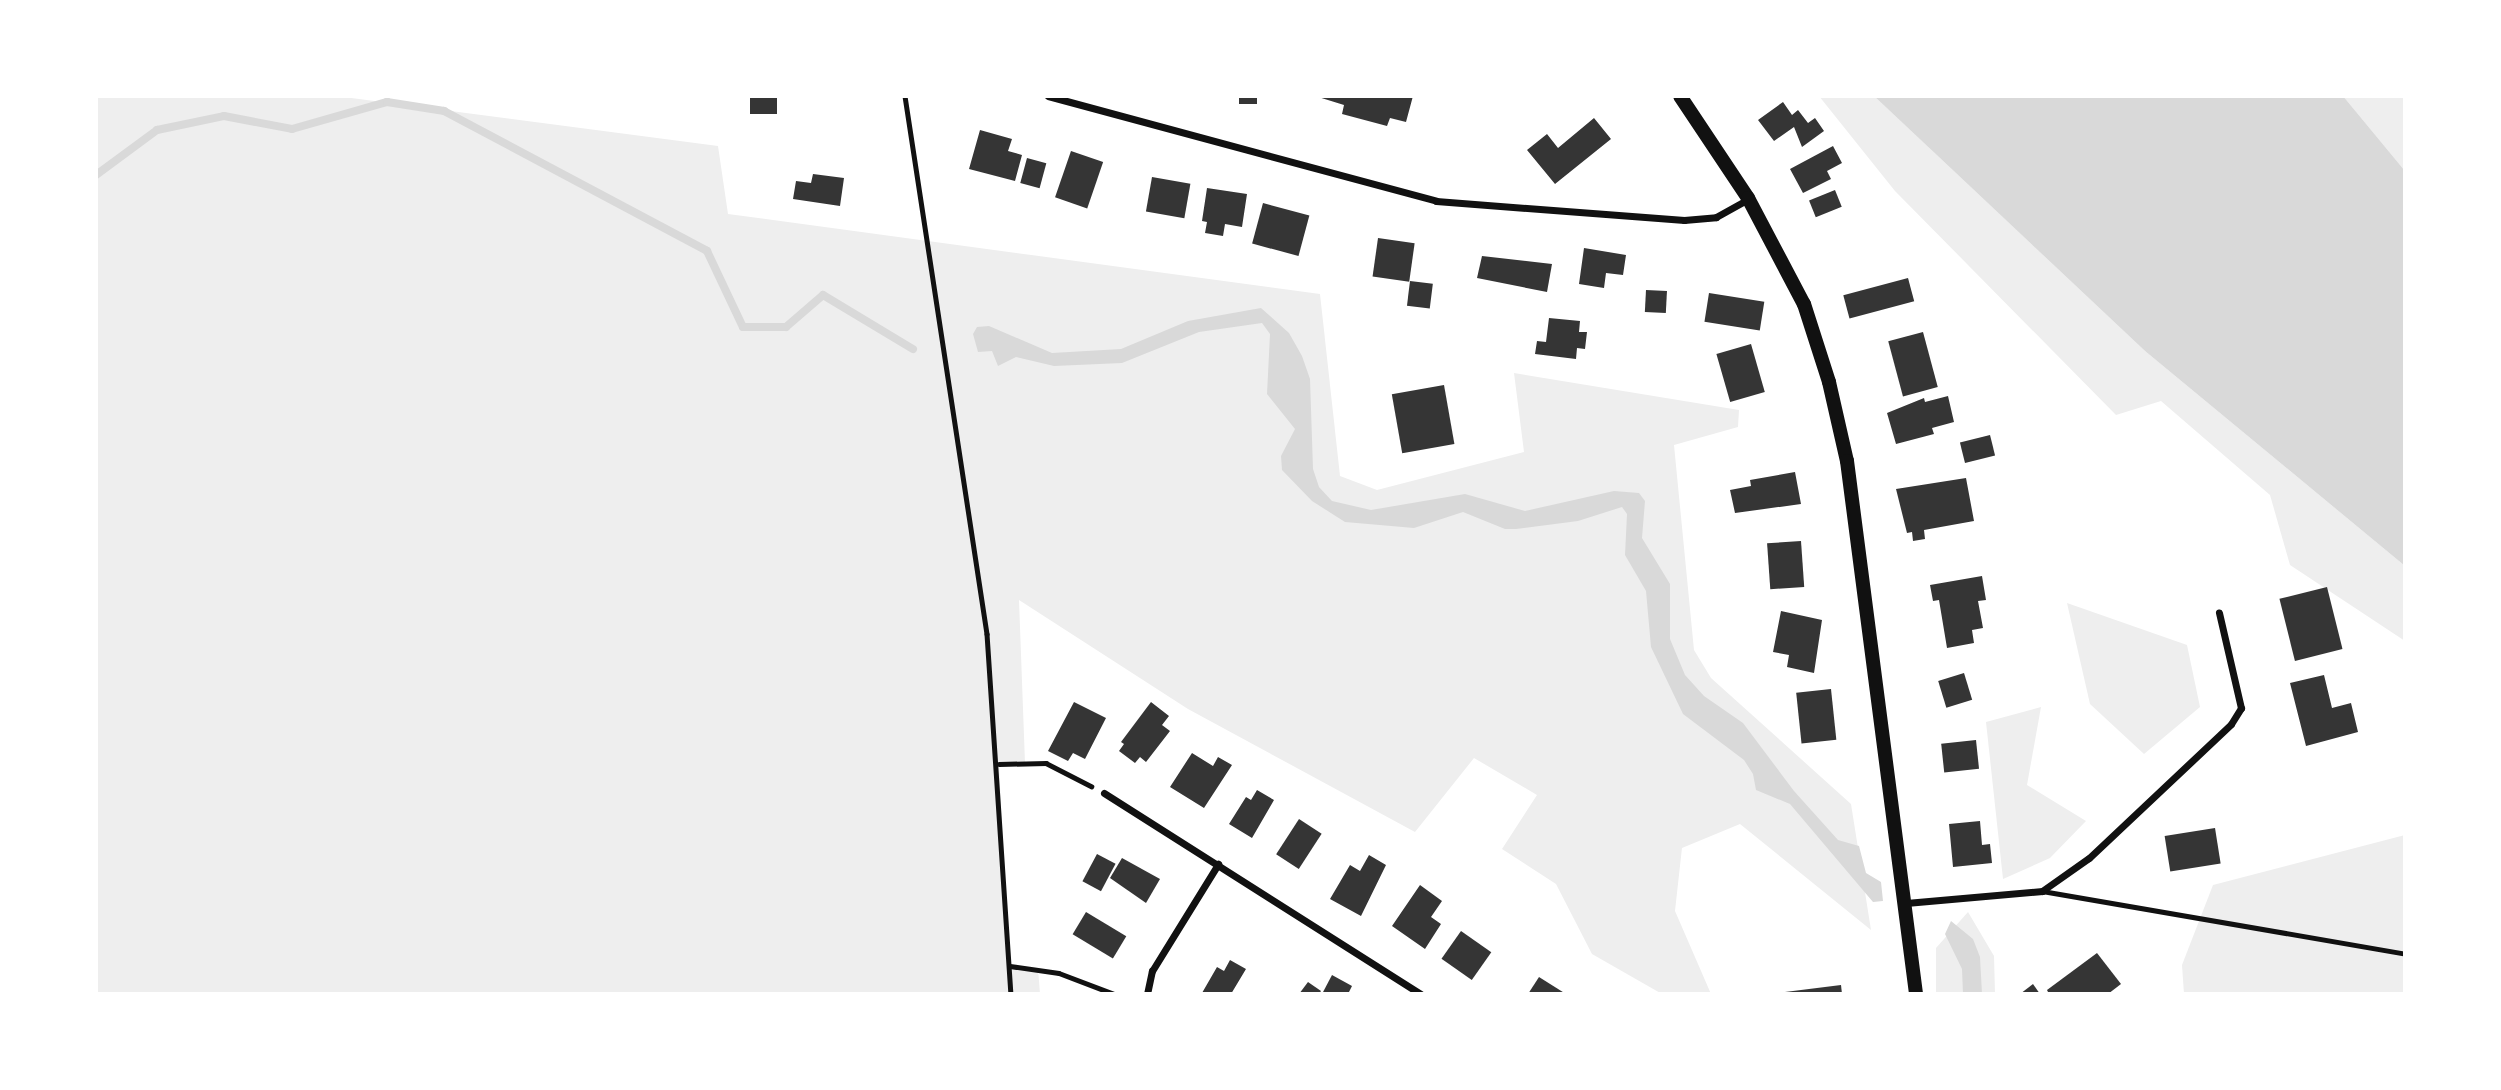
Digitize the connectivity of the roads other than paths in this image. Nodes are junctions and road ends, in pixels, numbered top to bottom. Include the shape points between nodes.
1 (1048, 96) edge
2 (1680, 96) edge
3 (1748, 198) junction
4 (2220, 613) dead end
5 (1104, 793) road end
6 (1219, 864) junction
7 (2042, 891) junction
8 (1906, 903) junction
9 (2405, 954) edge
10 (1147, 994) edge
11 (1421, 994) edge
12 (1916, 994) edge

1 - 3 street via 1436,201 1684,220 1716,217
2 - 3 main road
3 - 8 main road via 1804,304 1844,448
4 - 7 street via 2241,708 2231,724 2089,858
5 - 6 street
6 - 10 street via 1152,971
6 - 11 street
7 - 8 street
7 - 9 lane
8 - 12 main road

